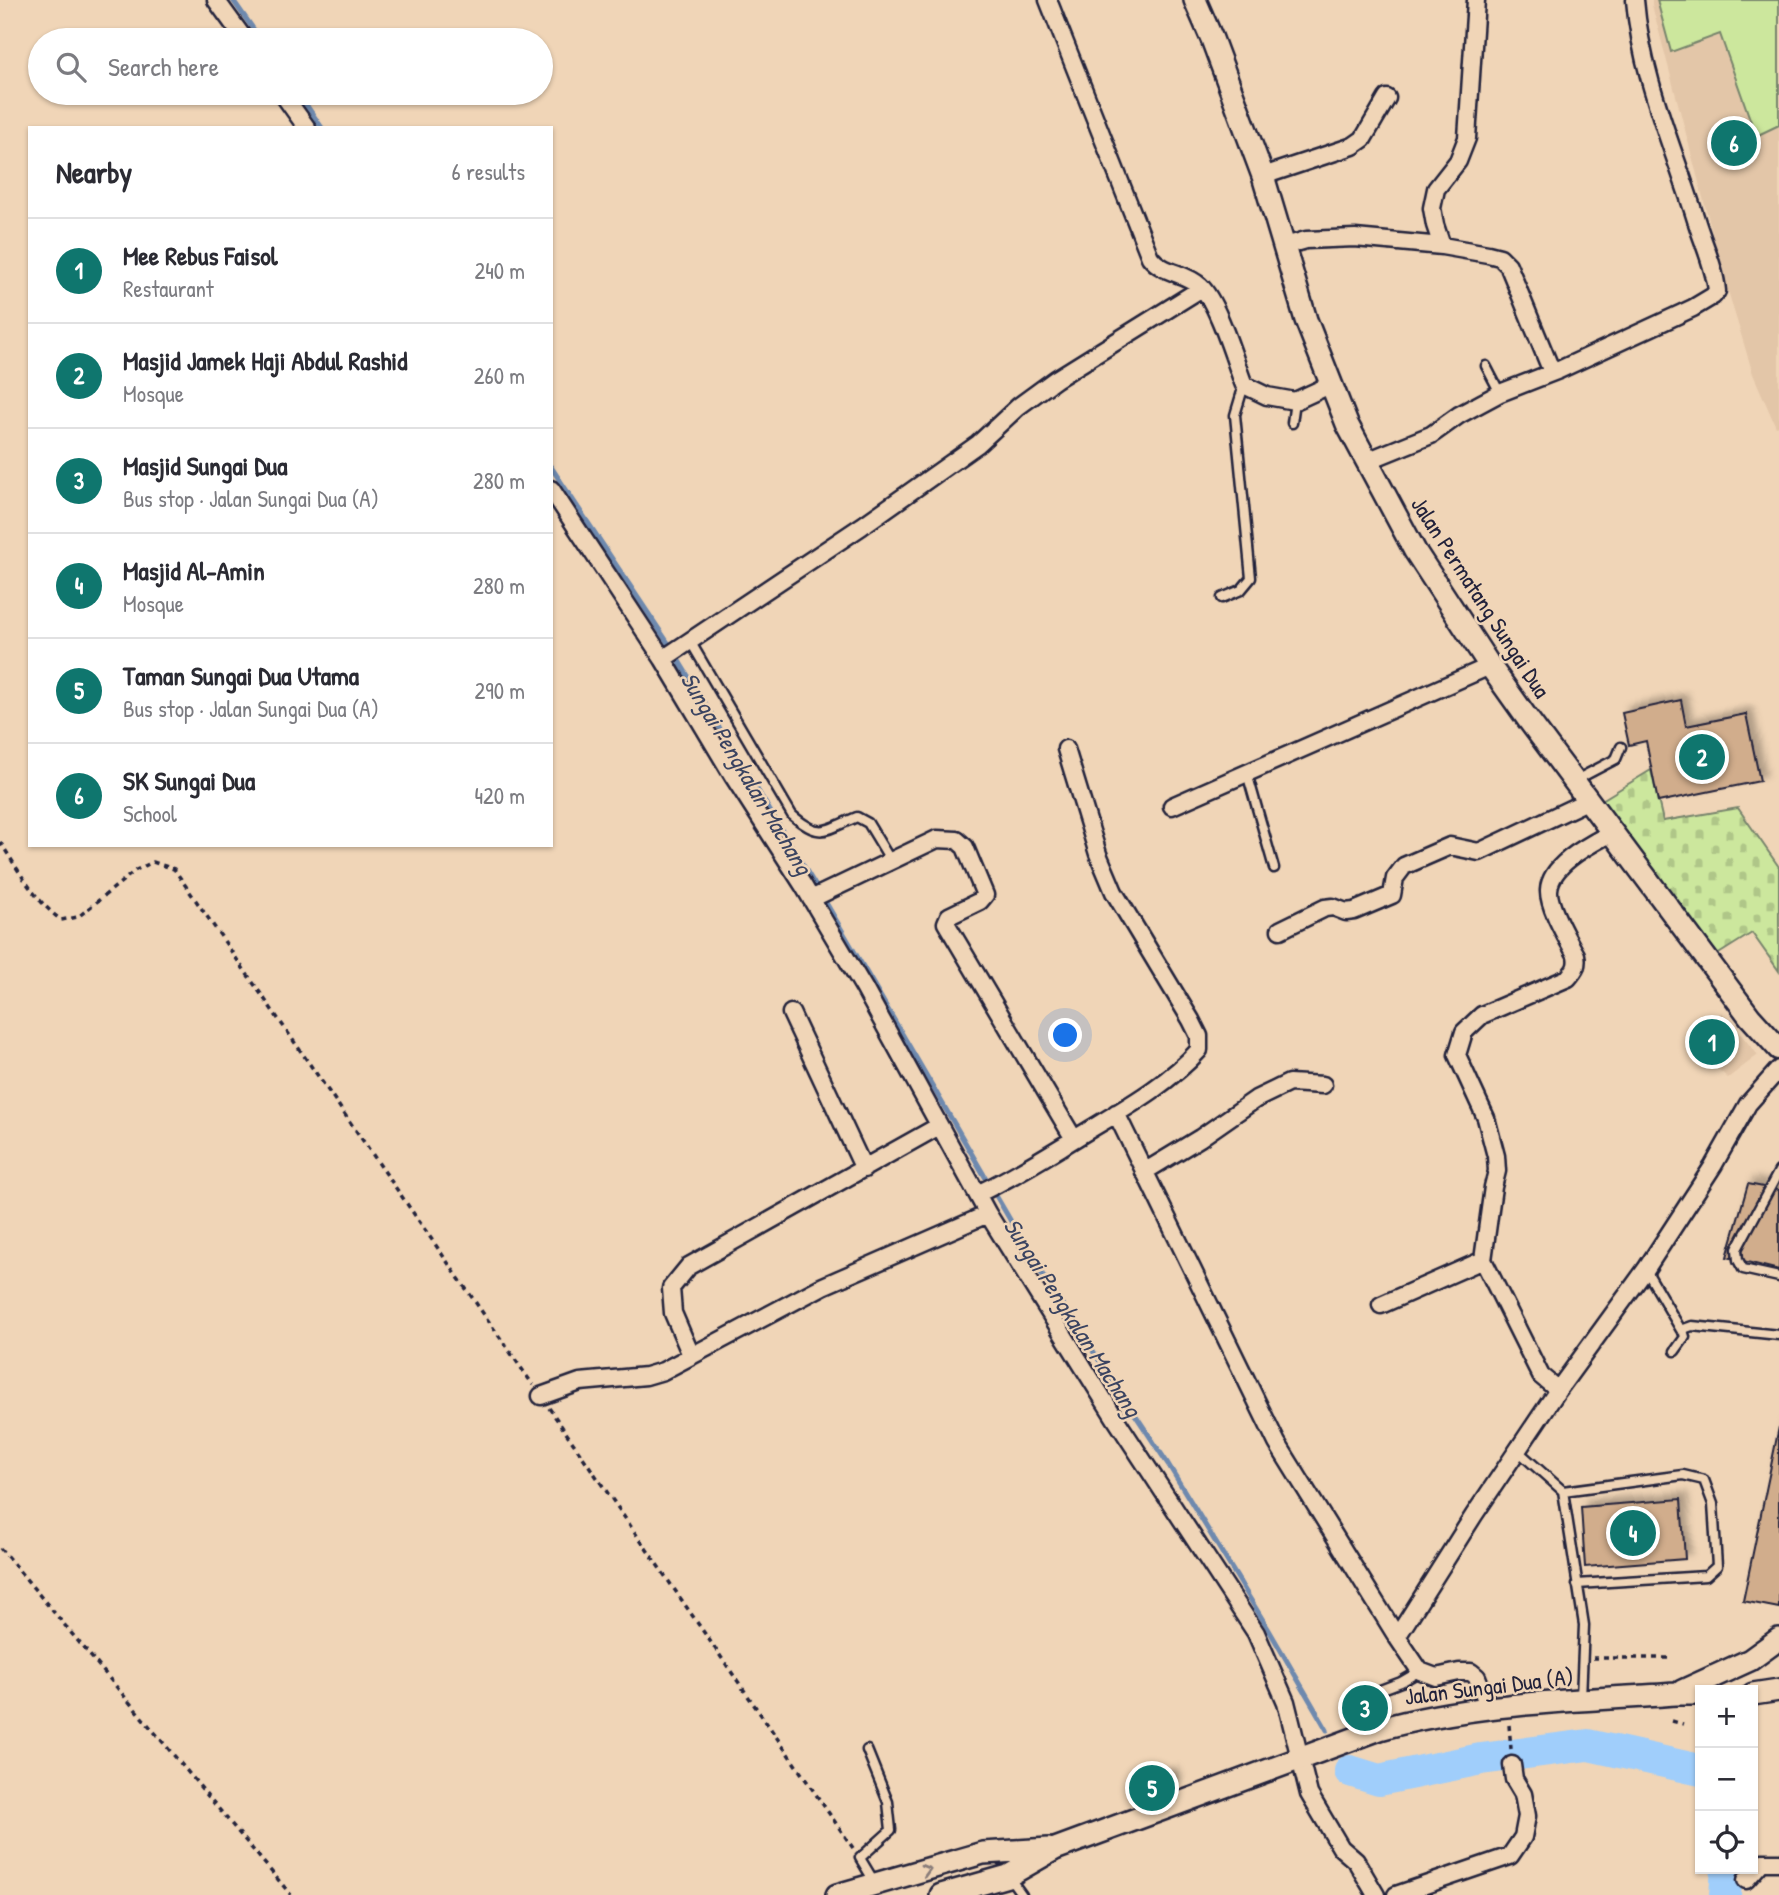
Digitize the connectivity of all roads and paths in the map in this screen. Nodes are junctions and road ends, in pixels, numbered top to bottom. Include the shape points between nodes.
1 (216, 0) edge
2 (1048, 0) edge
3 (1195, 0) edge
4 (1476, 0) edge
5 (1635, 0) edge
6 (236, 28) edge
7 (1387, 99) dead end
8 (291, 105) edge
9 (306, 126) edge
10 (1263, 176) junction
11 (1285, 246) junction
12 (1442, 246) junction
13 (1202, 288) junction
14 (1486, 366) dead end
15 (1552, 372) junction
16 (1332, 384) junction
17 (1244, 385) junction
18 (1500, 393) junction
19 (1294, 401) junction
20 (1292, 423) dead end
21 (1367, 461) junction
22 (553, 492) edge
23 (1222, 598) dead end
24 (690, 641) junction
25 (663, 659) junction
26 (1490, 666) junction
27 (1621, 747) dead end
28 (1066, 749) dead end
29 (1247, 773) junction
30 (1573, 781) junction
31 (1587, 801) junction
32 (1172, 806) dead end
33 (1611, 833) junction
34 (0, 842) edge
35 (891, 861) junction
36 (1274, 869) dead end
37 (811, 899) junction
38 (1280, 930) dead end
39 (791, 1013) dead end
40 (1779, 1049) edge
41 (1779, 1069) edge
42 (1323, 1086) dead end
43 (1116, 1113) junction
44 (939, 1126) junction
45 (1074, 1139) junction
46 (864, 1169) junction
47 (1779, 1171) edge
48 (1144, 1172) junction
49 (980, 1193) junction
50 (988, 1213) junction
51 (1483, 1260) junction
52 (1646, 1269) junction
53 (1779, 1277) edge
54 (1381, 1305) dead end
55 (1683, 1330) junction
56 (1779, 1335) edge
57 (1675, 1351) dead end
58 (691, 1355) junction
59 (1558, 1390) junction
60 (541, 1396) junction
61 (1517, 1451) junction
62 (1563, 1491) junction
63 (0, 1548) edge
64 (1577, 1584) junction
65 (1398, 1637) junction
66 (1779, 1639) edge
67 (1671, 1658) dead end
68 (1581, 1659) junction
69 (1420, 1671) junction
70 (1779, 1690) edge
71 (1676, 1694) junction
72 (1695, 1694) edge
73 (1758, 1694) edge
74 (1758, 1695) edge
75 (1354, 1700) dead end
76 (1581, 1701) junction
77 (1779, 1703) edge
78 (1489, 1708) junction
79 (1672, 1721) dead end
80 (1683, 1724) dead end
81 (867, 1750) dead end
82 (1300, 1759) junction
83 (1512, 1765) dead end
84 (1055, 1849) junction
85 (860, 1858) junction
86 (1779, 1861) edge
87 (1008, 1876) junction
88 (1745, 1881) edge
89 (876, 1885) junction
90 (291, 1895) edge
91 (837, 1895) edge
92 (941, 1895) edge
93 (1022, 1895) edge
94 (1376, 1895) edge
95 (1396, 1895) edge

1 - 6 street
2 - 13 street via 1150,257 1157,267
3 - 10 main road, Jalan Permatang Sungai Dua
4 - 12 street via 1466,138 1458,161 1436,189 1432,208
5 - 15 street via 1659,111 1717,291 1693,308
7 - 10 street via 1363,139 1353,146
8 - 9 street
10 - 11 main road, Jalan Permatang Sungai Dua
11 - 12 street via 1306,240 1355,238
11 - 16 main road, Jalan Permatang Sungai Dua via 1306,320
12 - 15 street via 1500,257 1508,265
13 - 17 street
13 - 24 street via 1056,379 978,444
14 - 18 lane
15 - 18 street
16 - 19 street
16 - 21 main road, Jalan Permatang Sungai Dua
17 - 19 street
17 - 23 lane via 1235,415 1251,578 1241,590
18 - 21 street via 1431,435
19 - 20 lane
21 - 26 main road, Jalan Permatang Sungai Dua via 1415,551
22 - 25 street
24 - 25 street
24 - 35 lane via 792,815 809,830 824,831 857,817 875,831
25 - 37 street
26 - 29 street
26 - 30 main road, Jalan Permatang Sungai Dua
27 - 30 lane via 1616,759
28 - 43 street via 1114,892 1199,1036 1199,1050 1186,1065
29 - 32 street
29 - 36 lane
30 - 31 main road, Jalan Permatang Sungai Dua
31 - 33 main road, Jalan Permatang Sungai Dua
31 - 38 street via 1479,852 1450,846 1404,866 1395,878 1393,899 1354,911 1325,908
33 - 40 main road, Jalan Permatang Sungai Dua
33 - 51 street via 1574,854 1560,867 1549,888 1576,955 1574,971 1568,978 1482,1015 1458,1043 1457,1055 1486,1118 1496,1156
34 - 60 path via 49,912 61,920 78,917 136,870 153,862 174,869
35 - 37 street
35 - 45 street via 937,839 957,840 965,847 985,895 949,916 946,923
37 - 44 street
39 - 46 street
41 - 52 street via 1748,1104
42 - 48 street via 1289,1083
43 - 45 street
43 - 48 street
44 - 46 street
44 - 49 street
45 - 49 street
46 - 58 street via 689,1266 671,1288 673,1313
47 - 53 lane via 1737,1249 1743,1269
48 - 65 street via 1277,1443
49 - 50 street
50 - 58 street via 823,1286
50 - 82 street via 1256,1633 1286,1702
51 - 54 street
51 - 59 street via 1541,1376
52 - 55 lane
52 - 59 street
55 - 56 lane via 1692,1326
55 - 57 lane via 1685,1337
58 - 60 street via 646,1376 580,1382
59 - 61 street
60 - 85 path
61 - 62 lane
61 - 65 street
62 - 64 lane
62 - 64 lane via 1684,1475 1704,1480 1713,1504 1717,1566 1706,1576
63 - 90 path
64 - 68 lane via 1584,1625
65 - 69 street
66 - 71 main road via 1750,1660
67 - 68 path
68 - 76 lane
69 - 75 lane
69 - 78 street via 1436,1677 1471,1672
70 - 73 main road
71 - 72 main road, Jalan Sungai Dua (A)
71 - 76 main road, Jalan Sungai Dua (A)
74 - 77 main road
76 - 78 main road, Jalan Sungai Dua (A)
78 - 82 main road, Jalan Sungai Dua (A) via 1418,1718
79 - 80 path
81 - 85 lane via 887,1802 891,1830
82 - 84 main road, Jalan Sungai Dua (A)
82 - 94 street via 1309,1794
83 - 95 street via 1527,1816 1523,1836 1510,1856
84 - 87 main road, Jalan Sungai Dua (A)
89 -> 84 main road, Jalan Sungai Dua (A) via 983,1853
85 - 89 lane
86 - 88 street via 1762,1862
87 - 92 main road, Jalan Sungai Dua (A)
87 - 93 lane
89 - 91 main road, Jalan Sungai Dua (A)

